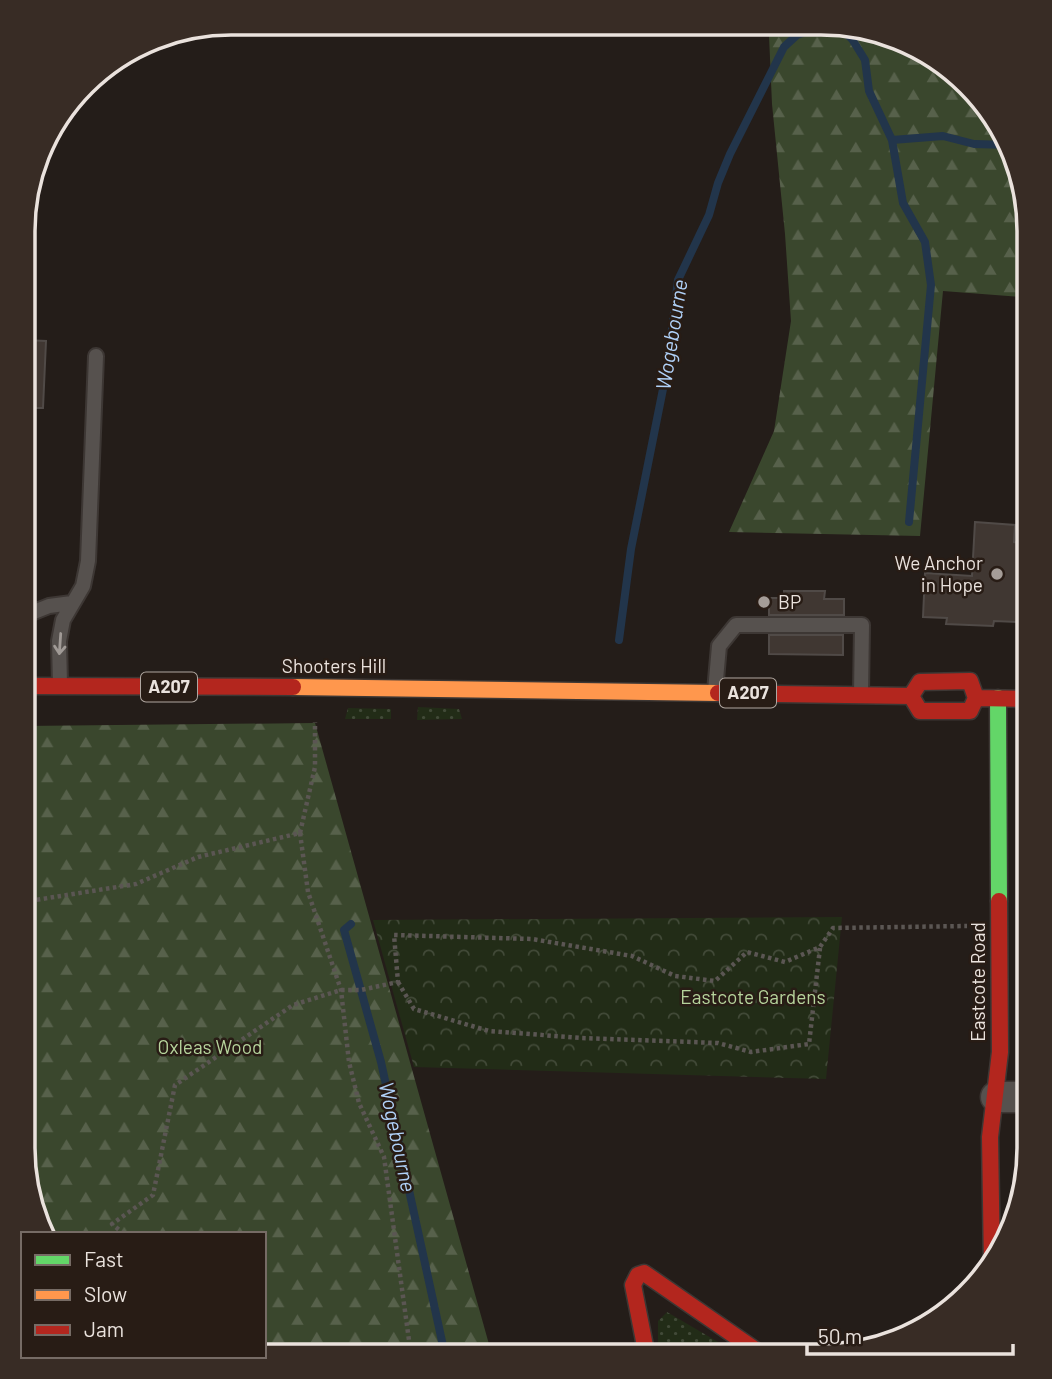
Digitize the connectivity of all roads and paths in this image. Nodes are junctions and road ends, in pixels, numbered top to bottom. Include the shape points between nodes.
1 (96, 356) dead end
2 (72, 603) junction
3 (35, 612) edge
4 (60, 686) junction
5 (35, 687) edge
6 (715, 693) junction
7 (861, 696) junction
8 (911, 696) junction
9 (976, 698) junction
10 (998, 698) junction
11 (1017, 699) edge
12 (315, 722) dead end
13 (300, 833) junction
14 (35, 900) edge
15 (975, 926) dead end
16 (820, 947) junction
17 (398, 982) junction
18 (341, 990) junction
19 (996, 1097) junction
20 (1017, 1097) edge
21 (122, 1232) edge
22 (992, 1243) edge
23 (410, 1344) edge
24 (645, 1344) edge
25 (747, 1344) edge

1 - 2 lane via 88,561 83,586
2 - 3 lane
2 -> 4 lane via 59,641
4 - 5 main road, Shooters Hill / A207
4 - 6 main road, Shooters Hill / A207
6 - 7 main road, A207
6 - 7 lane via 719,646 736,625 862,625
7 - 8 main road, A207
8 - 9 main road, A207 via 920,711 970,711
8 - 9 main road, A207 via 920,682 970,681
9 - 10 main road, A207
10 - 11 main road, A207
10 - 19 main road, Eastcote Road via 1000,1052
12 - 13 path via 314,767
13 - 14 path via 198,858 136,884
13 - 18 path via 309,892
15 - 16 path via 833,928
16 - 17 path via 785,962 747,952 715,981 675,976 632,956 532,939 394,934
16 - 17 path via 809,1044 751,1052 718,1042 489,1031 414,1009
17 - 18 path
18 - 21 path via 293,1005 176,1085 153,1195 112,1224
18 - 23 path via 359,1103 384,1157
19 - 20 street
19 - 22 main road, Eastcote Road via 990,1137
24 - 25 main road via 633,1285 644,1273

